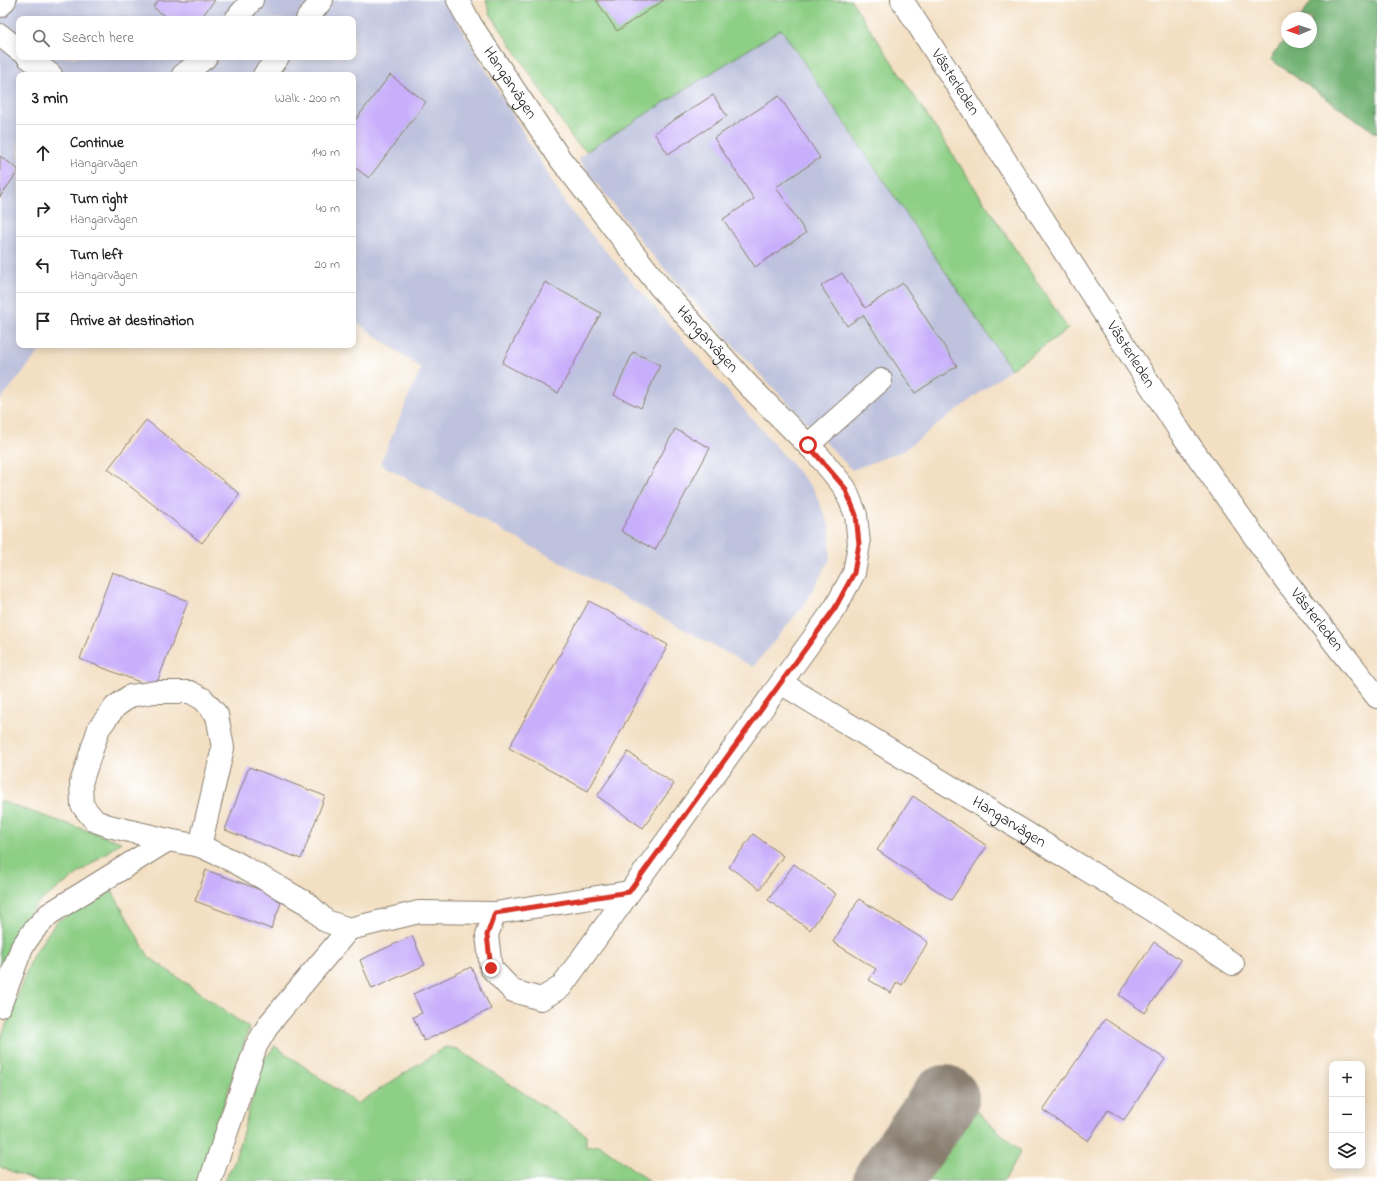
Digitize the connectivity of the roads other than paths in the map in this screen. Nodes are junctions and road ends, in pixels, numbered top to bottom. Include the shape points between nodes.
1 (5, 0) edge
2 (252, 0) edge
3 (322, 0) edge
4 (458, 0) edge
5 (902, 0) edge
6 (0, 6) edge
7 (239, 16) edge
8 (309, 16) edge
9 (0, 35) edge
10 (16, 48) edge
11 (32, 60) edge
12 (202, 60) edge
13 (276, 60) edge
14 (47, 72) edge
15 (187, 72) edge
16 (266, 72) edge
17 (881, 380) dead end
18 (808, 445) junction
19 (781, 683) junction
20 (1377, 697) edge
21 (168, 840) junction
22 (200, 846) junction
23 (629, 892) junction
24 (495, 913) junction
25 (349, 929) junction
26 (1233, 964) dead end
27 (0, 1006) edge
28 (210, 1181) edge

1 - 6 street
2 - 7 street
3 - 8 street
4 - 18 street, Hangarvägen via 471,25 561,160 660,287 748,385
5 - 20 street, Västerleden via 1181,433 1286,582
9 - 10 street
11 - 14 street
12 - 15 street
13 - 16 street
17 - 18 street
18 - 19 street, Hangarvägen via 845,488 856,515 859,544 854,573 835,608
19 - 23 street, Hangarvägen
19 - 26 street, Hangarvägen via 1154,911
21 - 22 street
21 - 22 street via 95,821 82,805 81,783 99,728 115,707 130,696 155,692 190,692 203,699 217,715 223,748
21 - 27 street via 49,914 22,947
22 - 25 street via 235,862 308,904 326,921
23 - 24 street
23 - 24 street, Hangarvägen via 561,988 541,998 513,991 491,968 487,935
24 - 25 street via 419,912
25 - 28 street via 269,1024 256,1046

